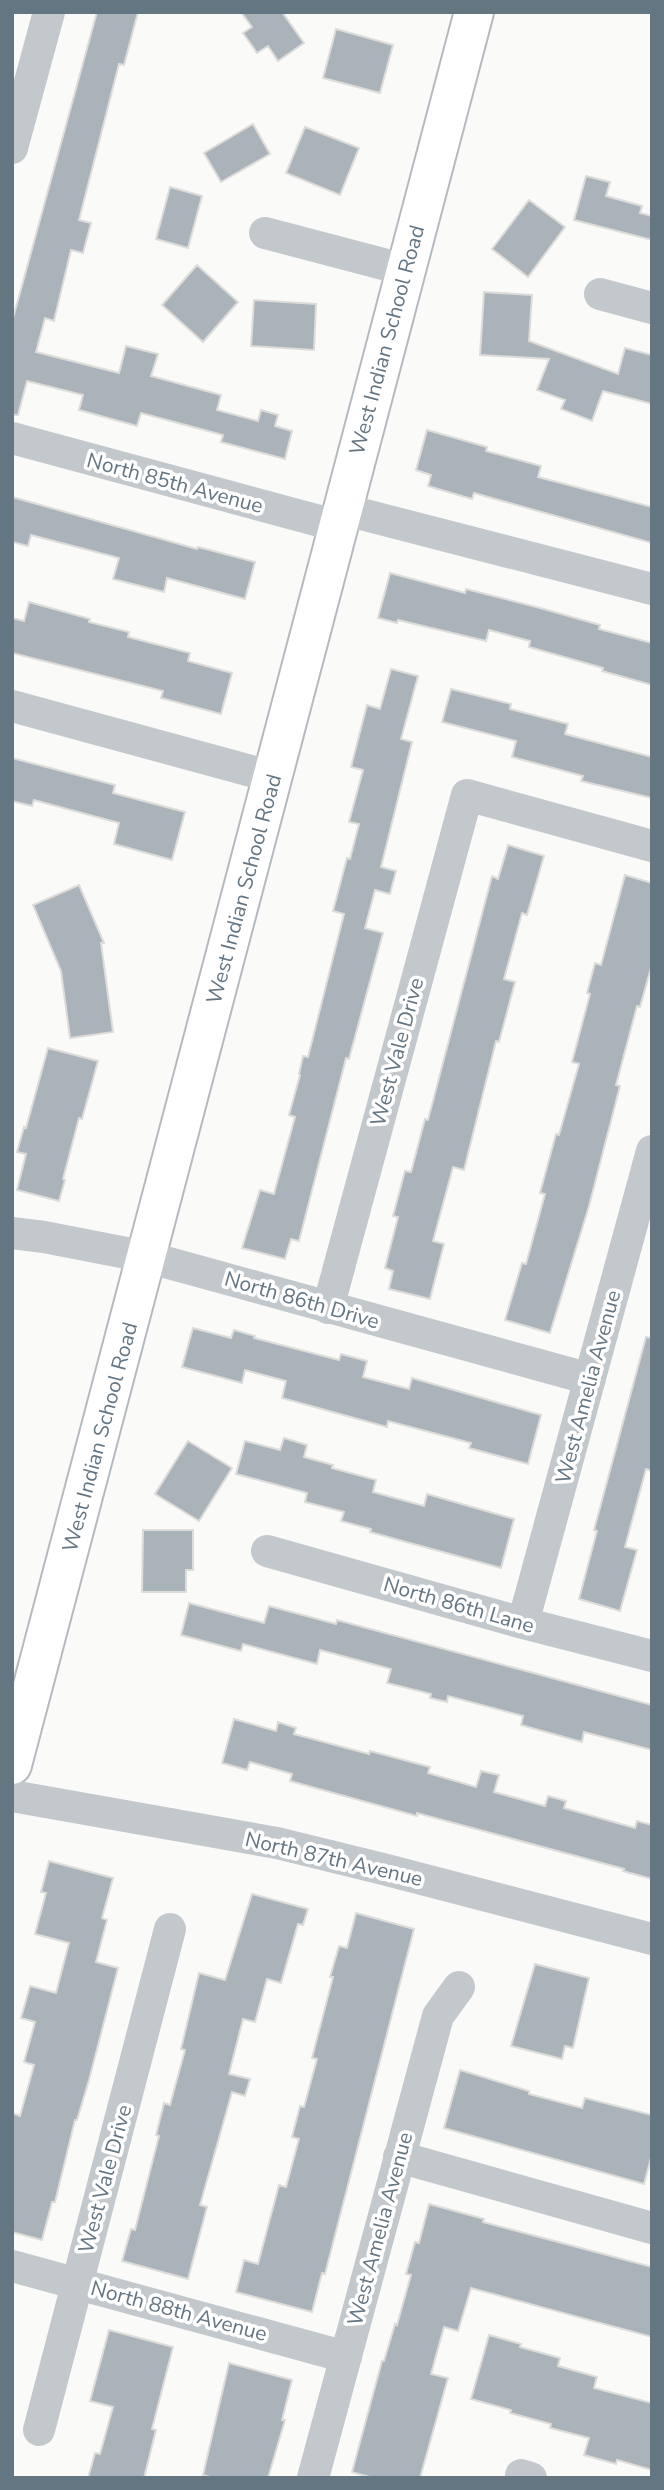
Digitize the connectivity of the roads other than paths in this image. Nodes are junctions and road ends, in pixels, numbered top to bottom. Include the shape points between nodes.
1 (49, 12) edge
2 (474, 12) edge
3 (12, 148) edge
4 (265, 233) dead end
5 (406, 270) junction
6 (600, 294) dead end
7 (652, 308) edge
8 (12, 438) edge
9 (340, 517) junction
10 (652, 589) edge
11 (12, 706) edge
12 (273, 777) junction
13 (652, 846) edge
14 (652, 1151) edge
15 (12, 1233) edge
16 (148, 1257) junction
17 (327, 1308) junction
18 (590, 1379) junction
19 (267, 1551) dead end
20 (523, 1623) junction
21 (652, 1656) edge
22 (12, 1765) edge
23 (12, 1796) edge
24 (170, 1929) dead end
25 (652, 1939) edge
26 (459, 1987) dead end
27 (399, 2157) junction
28 (652, 2228) edge
29 (12, 2266) edge
30 (78, 2283) junction
31 (346, 2357) junction
32 (39, 2430) dead end
33 (313, 2478) edge

1 - 3 street
2 - 5 main road, West Indian School Road
4 - 5 street
5 - 9 main road, West Indian School Road
6 - 7 street
8 - 9 street, North 85th Avenue
9 - 10 street, North 85th Avenue
9 - 12 main road, West Indian School Road
11 - 12 street
12 - 16 main road, West Indian School Road
13 - 17 street, West Vale Drive via 467,795
14 - 18 street, West Amelia Avenue
15 - 16 street, North 86th Drive
16 - 17 street, North 86th Drive
16 - 22 main road, West Indian School Road
17 - 18 street, North 86th Drive
18 - 20 street, West Amelia Avenue
19 - 20 street, North 86th Lane
20 - 21 street, North 86th Lane
23 - 25 street, North 87th Avenue via 277,1843
24 - 30 street, West Vale Drive
26 - 27 street, West Amelia Avenue via 438,2016
27 - 28 street
27 - 31 street, West Amelia Avenue
29 - 30 street, North 88th Avenue
30 - 31 street, North 88th Avenue
30 - 32 street, West Vale Drive
31 - 33 street, West Amelia Avenue

